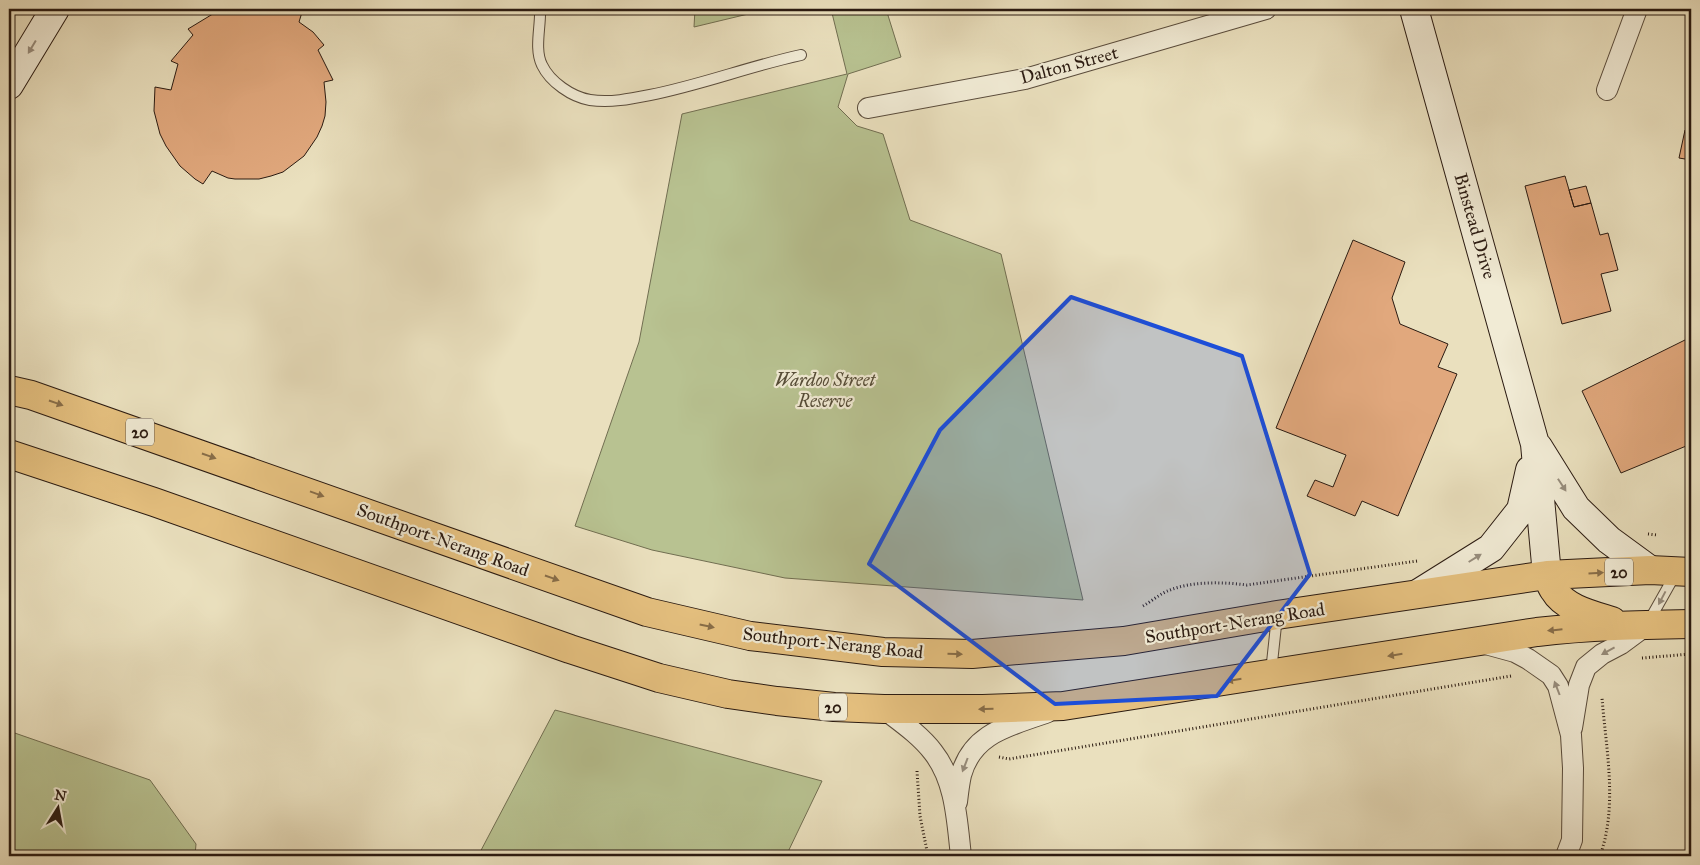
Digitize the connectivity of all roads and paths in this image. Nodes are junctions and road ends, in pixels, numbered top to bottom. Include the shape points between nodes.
1 (55, 9) edge
2 (540, 9) edge
3 (1266, 9) edge
4 (1414, 9) edge
5 (1637, 9) edge
6 (801, 55) dead end
7 (9, 86) edge
8 (1607, 90) dead end
9 (868, 108) dead end
10 (9, 390) edge
11 (1535, 444) junction
12 (9, 454) edge
13 (1418, 561) dead end
14 (1672, 571) edge
15 (1547, 575) junction
16 (1419, 593) junction
17 (1143, 606) dead end
18 (1277, 615) junction
19 (1691, 624) edge
20 (1637, 625) junction
21 (1478, 641) junction
22 (1691, 654) edge
23 (1633, 659) dead end
24 (1271, 674) junction
25 (1519, 676) dead end
26 (1602, 689) dead end
27 (1063, 706) junction
28 (884, 709) junction
29 (1571, 735) junction
30 (994, 756) dead end
31 (917, 769) dead end
32 (956, 809) junction
33 (928, 856) edge
34 (961, 856) edge
35 (1566, 856) edge
36 (1600, 856) edge

1 -> 7 street
2 - 6 lane via 539,51 543,67 564,89 583,99 620,100 663,92
3 - 9 street, Dalton Street via 1025,78
4 - 11 street, Binstead Drive
5 - 8 street
10 -> 18 main road, Southport-Nerang Road / 20 via 262,474 647,612 750,636 882,652 972,654 1124,642
11 -> 14 street, Binstead Drive via 1576,508 1609,540
11 - 15 street, Binstead Drive
16 -> 11 street, Binstead Drive via 1491,548 1504,532 1521,510
12 - 28 main road, 20 via 659,678 747,697
13 - 17 path via 1247,585 1222,581 1184,586 1169,590
15 -> 14 main road, Southport-Nerang Road / 20
14 -> 20 lane
15 - 16 main road, Southport-Nerang Road / 20
15 - 20 main road via 1565,602 1582,611
16 - 18 main road, Southport-Nerang Road / 20
18 - 24 lane
19 - 20 main road, 20
20 -> 21 main road, 20 via 1580,627
20 -> 29 street via 1621,644 1593,660 1584,671
21 -> 24 main road, 20
29 -> 21 street via 1558,686 1551,675 1515,652
22 - 23 path
24 -> 27 main road, 20
25 - 30 path via 1010,759
26 - 36 path via 1610,807 1606,840
27 -> 28 main road, 20
27 -> 32 street via 990,735 976,745 960,777
28 - 32 street via 915,733 935,754
29 - 35 street via 1572,840
31 - 33 path via 920,816
32 - 34 street

